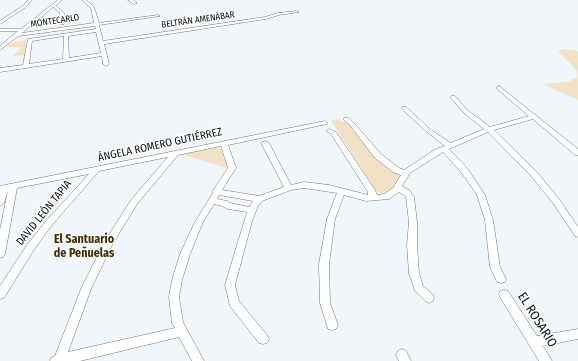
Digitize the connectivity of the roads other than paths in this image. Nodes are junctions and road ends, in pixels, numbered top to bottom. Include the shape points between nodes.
1 (30, 0) edge
2 (60, 0) edge
3 (84, 0) edge
4 (130, 0) edge
5 (135, 2) dead end
6 (54, 6) junction
7 (298, 12) dead end
8 (158, 16) dead end
9 (62, 18) junction
10 (32, 22) junction
11 (0, 23) edge
12 (96, 24) junction
13 (62, 28) junction
14 (0, 30) edge
15 (21, 30) junction
16 (98, 30) junction
17 (15, 35) junction
18 (66, 35) junction
19 (101, 43) junction
20 (0, 48) edge
21 (104, 54) junction
22 (66, 60) junction
23 (106, 64) dead end
24 (26, 66) junction
25 (0, 70) edge
26 (499, 88) dead end
27 (453, 97) dead end
28 (404, 108) dead end
29 (534, 117) junction
30 (346, 119) dead end
31 (325, 123) dead end
32 (489, 129) junction
33 (330, 130) dead end
34 (266, 143) dead end
35 (224, 144) junction
36 (447, 147) junction
37 (578, 153) edge
38 (175, 154) junction
39 (97, 170) junction
40 (405, 174) junction
41 (13, 186) junction
42 (398, 187) junction
43 (289, 188) junction
44 (2, 189) edge
45 (341, 192) junction
46 (213, 197) junction
47 (373, 198) junction
48 (0, 203) edge
49 (255, 205) junction
50 (4, 213) edge
51 (578, 234) edge
52 (0, 254) edge
53 (501, 279) dead end
54 (504, 294) dead end
55 (0, 295) edge
56 (429, 298) dead end
57 (332, 324) dead end
58 (182, 331) junction
59 (578, 334) edge
60 (263, 339) dead end
61 (534, 342) junction
62 (58, 361) edge
63 (198, 361) edge
64 (546, 361) edge

1 - 11 street
2 - 6 street
3 - 12 street via 93,8
4 - 5 street
6 - 9 street via 62,13
6 - 10 street
7 - 19 street, BELTRÁN AMENÁBAR
8 - 12 street, MONTECARLO
9 - 10 street
9 - 13 street
10 - 15 street
12 - 13 street, MONTECARLO
12 - 16 street
13 - 17 street, MONTECARLO
14 - 15 street, MONTECARLO
15 - 17 street
16 - 18 street
16 - 19 street
17 - 20 street
18 - 22 street
18 - 24 street via 30,40
19 - 21 street
21 - 22 street
21 - 23 street
22 - 24 street
24 - 25 street
26 - 29 street
27 - 32 street
28 - 36 street
29 - 32 street
29 - 37 street
30 - 40 street via 378,156
31 - 35 street, ÁNGELA ROMERO GUTIÉRREZ
32 - 36 street
32 - 51 street via 540,180
33 - 47 street via 372,192
34 - 43 street
35 - 38 street, ÁNGELA ROMERO GUTIÉRREZ
35 - 46 street via 232,168
36 - 40 street
36 - 53 street via 481,195 489,220 495,267
38 - 39 street, ÁNGELA ROMERO GUTIÉRREZ
38 - 62 street via 134,202 108,244 83,295
39 - 41 street, ÁNGELA ROMERO GUTIÉRREZ
39 - 55 street, DAVID LEÓN TAPIA via 49,223
40 - 42 street
41 - 44 street, ÁNGELA ROMERO GUTIÉRREZ
41 - 50 street
42 - 47 street via 386,197
42 - 56 street via 410,197 414,273 419,288
43 - 45 street via 316,186
43 - 49 street
44 - 48 street
45 - 47 street
45 - 57 street via 330,223 324,264 325,303
46 - 49 street
46 - 49 street via 226,206
46 - 58 street via 192,238 176,284 174,307
49 - 60 street via 233,269 230,293 234,303
50 - 52 street
54 - 61 street, EL ROSARIO
58 - 62 street
58 - 63 street
59 - 61 street
61 - 64 street, EL ROSARIO

